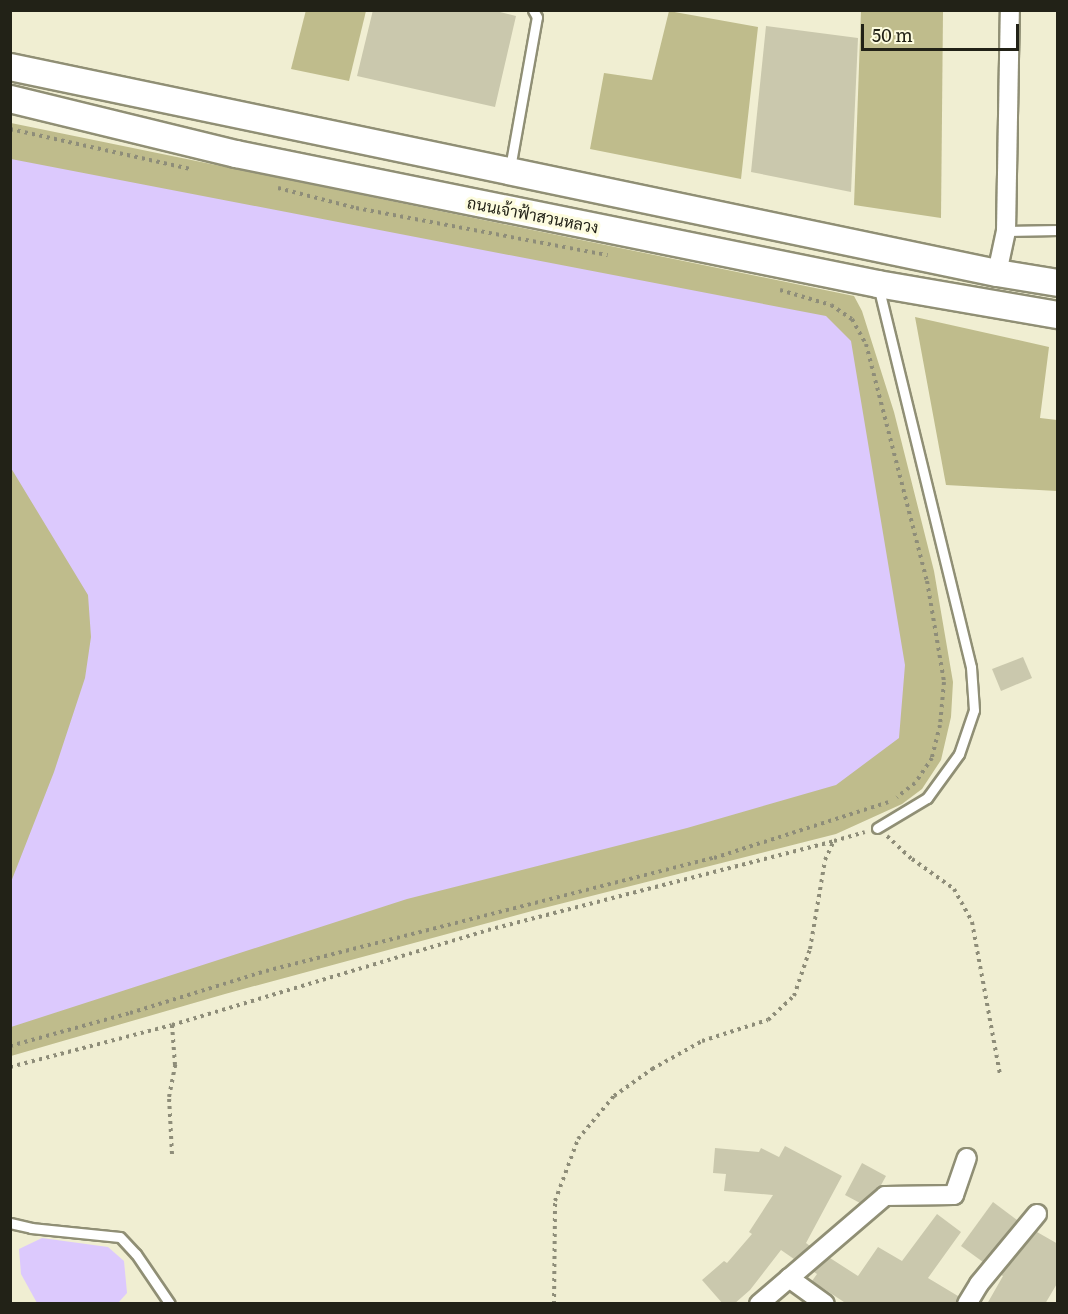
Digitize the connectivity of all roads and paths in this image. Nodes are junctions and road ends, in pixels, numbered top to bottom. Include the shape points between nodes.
1 (533, 10) edge
2 (1010, 10) edge
3 (10, 68) edge
4 (10, 99) edge
5 (247, 116) junction
6 (10, 129) edge
7 (236, 154) junction
8 (192, 169) dead end
9 (510, 171) junction
10 (271, 186) dead end
11 (1058, 230) edge
12 (1006, 231) junction
13 (610, 255) dead end
14 (997, 273) junction
15 (1058, 283) edge
16 (878, 284) junction
17 (778, 289) dead end
18 (1058, 315) edge
19 (877, 828) junction
20 (834, 841) junction
21 (172, 1024) junction
22 (10, 1046) edge
23 (10, 1067) edge
24 (1000, 1074) dead end
25 (172, 1154) dead end
26 (967, 1158) dead end
27 (1037, 1214) dead end
28 (10, 1223) edge
29 (789, 1278) junction
30 (170, 1304) edge
31 (554, 1304) edge
32 (759, 1304) edge
33 (825, 1304) edge
34 (967, 1304) edge

1 - 9 lane via 537,17
2 - 12 street
3 - 5 main road
4 - 7 main road, ถนนเจ้าฟ้าสวนหลวง
5 - 7 main road
5 - 9 main road
6 - 8 path
7 - 16 main road, ถนนเจ้าฟ้าสวนหลวง
9 - 14 main road
10 - 13 path via 356,208
11 - 12 lane
12 - 14 street
14 - 15 main road
16 - 18 main road, ถนนเจ้าฟ้าสวนหลวง
16 - 19 lane via 971,666 974,710 960,754 927,798
17 - 22 path via 831,305 852,319 866,344 876,376 927,581 944,682 932,758 915,783 893,800 872,809 714,858 266,971
19 - 20 path
19 - 24 path via 954,889 972,922
20 - 21 path via 488,930
20 - 31 path via 825,860 810,949 794,996 768,1020 702,1041 652,1069 614,1096 578,1139 555,1201
21 - 23 path
21 - 25 path
26 - 29 street via 954,1195 885,1197
27 - 34 street
28 - 30 lane via 120,1237
29 - 32 street
29 - 33 street

